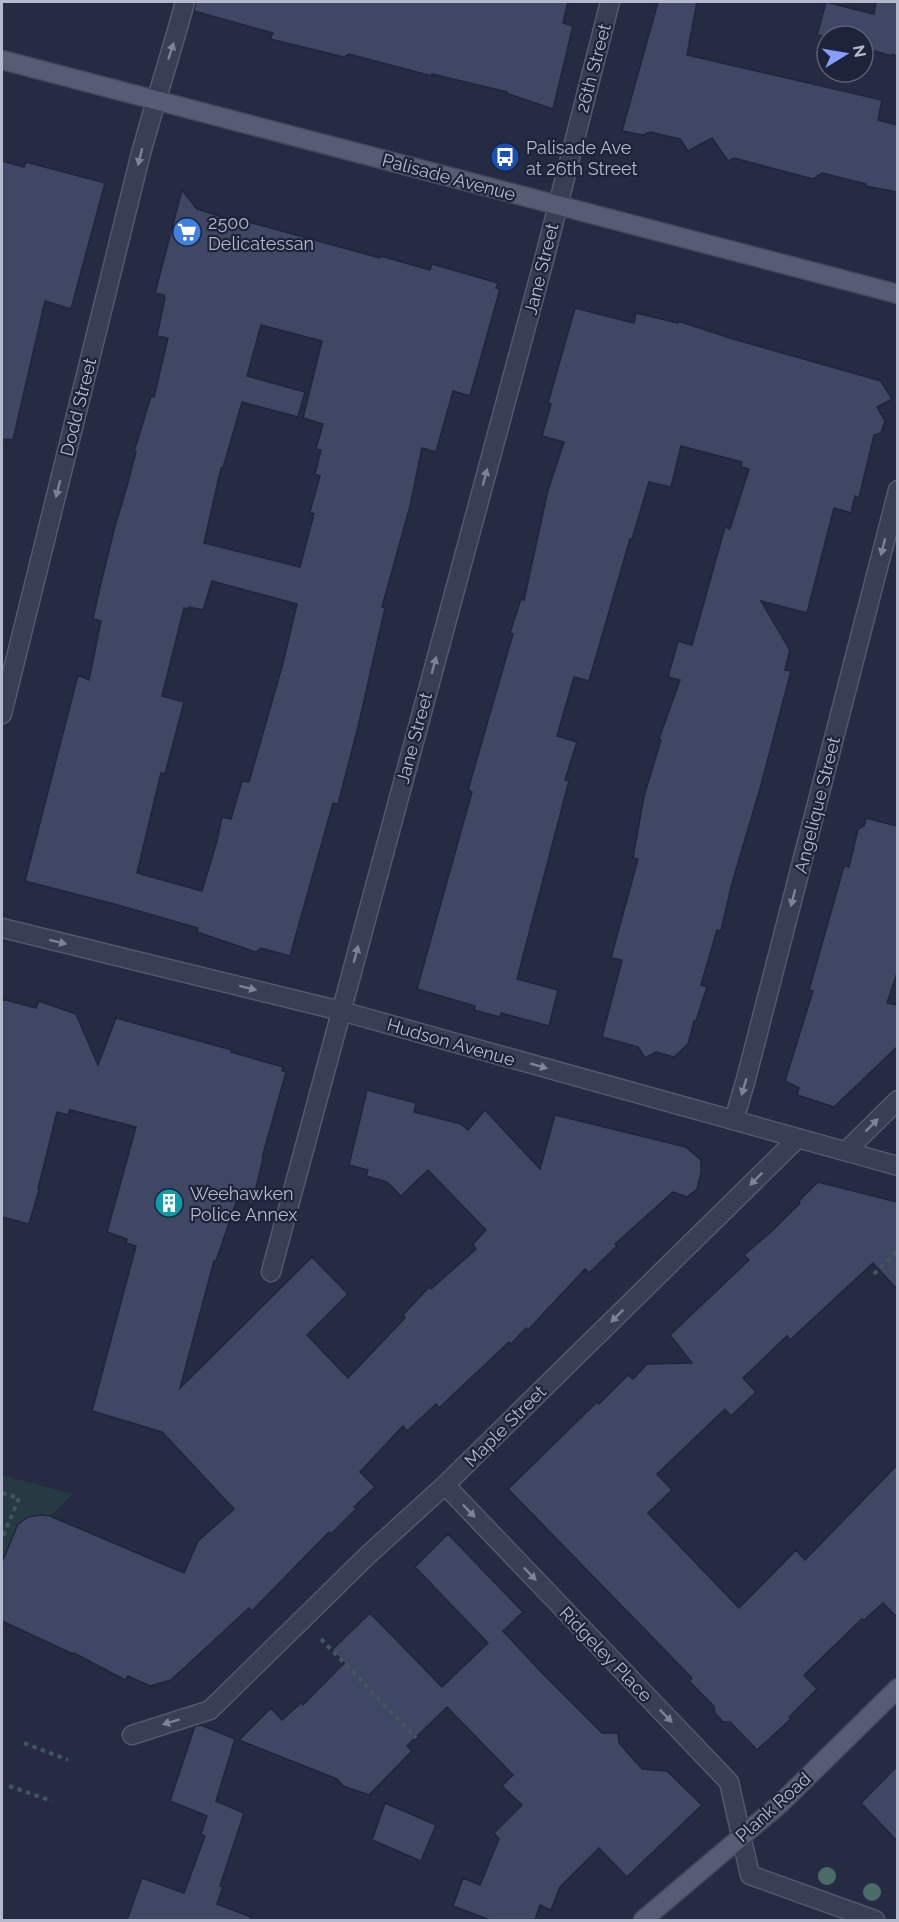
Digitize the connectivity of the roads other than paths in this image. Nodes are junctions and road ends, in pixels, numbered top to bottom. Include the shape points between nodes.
1 (185, 2) edge
2 (610, 2) edge
3 (2, 60) edge
4 (155, 100) junction
5 (557, 205) junction
6 (897, 294) edge
7 (897, 490) edge
8 (2, 714) edge
9 (2, 928) edge
10 (341, 1011) junction
11 (897, 1100) edge
12 (734, 1120) junction
13 (798, 1138) junction
14 (846, 1151) junction
15 (897, 1166) edge
16 (271, 1272) dead end
17 (445, 1485) junction
18 (897, 1688) edge
19 (132, 1735) dead end
20 (741, 1836) junction
21 (644, 1920) edge
22 (875, 1920) edge

4 -> 1 street, Dodd Street
2 - 5 street, 26th Street
3 - 4 main road, Palisade Avenue
4 - 5 main road, Palisade Avenue
4 -> 8 street, Dodd Street
5 - 6 main road, Palisade Avenue
10 -> 5 street, Jane Street
7 -> 12 street, Angelique Street
9 -> 10 street, Hudson Avenue
10 -> 12 street, Hudson Avenue
10 - 16 street, Jane Street
14 -> 11 street
12 - 13 street, Hudson Avenue
13 - 14 street, Hudson Avenue
13 -> 17 street, Maple Street
14 - 15 street, Hudson Avenue
17 -> 19 street, Maple Street via 210,1710
17 -> 20 street, Ridgeley Place via 729,1782
18 - 20 main road, Plank Road via 780,1804
20 - 21 main road, Plank Road
20 - 22 street, Ridgeley Place via 750,1875

